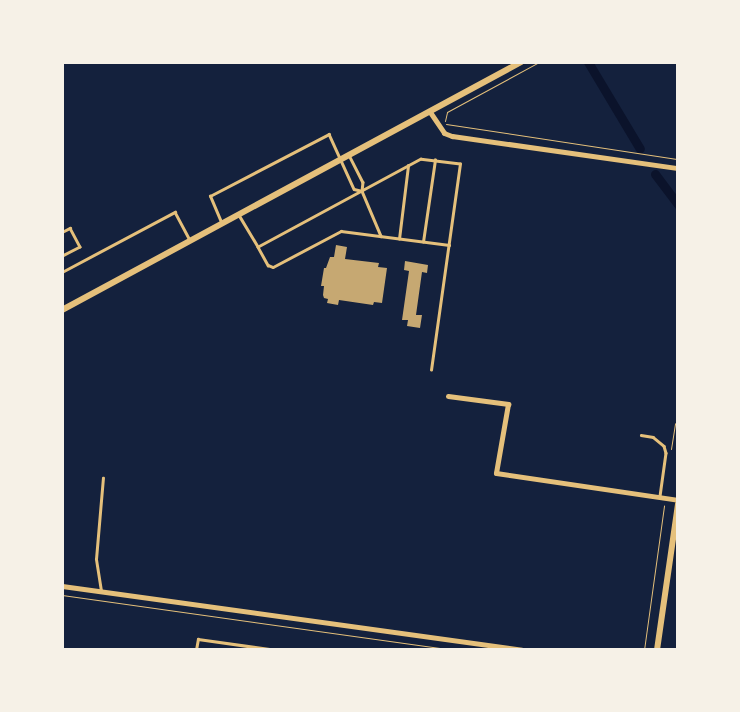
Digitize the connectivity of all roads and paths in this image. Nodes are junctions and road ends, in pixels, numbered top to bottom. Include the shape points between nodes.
1 (521, 62) edge
2 (539, 62) edge
3 (430, 112) junction
4 (350, 157) junction
5 (435, 160) junction
6 (678, 160) edge
7 (340, 162) junction
8 (408, 166) junction
9 (678, 168) edge
10 (362, 191) junction
11 (239, 215) junction
12 (222, 224) junction
13 (62, 232) edge
14 (382, 236) junction
15 (399, 238) junction
16 (191, 241) junction
17 (423, 242) junction
18 (449, 245) junction
19 (258, 247) junction
20 (62, 256) edge
21 (62, 272) edge
22 (62, 310) edge
23 (431, 370) dead end
24 (448, 396) dead end
25 (675, 423) dead end
26 (641, 435) dead end
27 (671, 451) dead end
28 (103, 478) dead end
29 (662, 498) junction
30 (678, 500) edge
31 (678, 504) edge
32 (62, 586) edge
33 (101, 591) junction
34 (62, 595) edge
35 (196, 650) edge
36 (276, 650) edge
37 (452, 650) edge
38 (522, 650) edge
39 (644, 650) edge
40 (657, 650) edge

1 - 3 street
2 - 6 path via 447,112 444,122 451,126
3 - 4 street
3 - 9 street via 444,133 452,136
4 - 7 street
4 - 10 lane via 363,182
5 - 8 lane via 421,159
5 - 17 lane
5 - 18 lane via 460,164
7 - 10 lane via 354,188
7 - 11 street
7 - 12 lane via 329,134 210,196
8 - 10 lane
8 - 15 lane
10 - 14 lane
10 - 19 lane
11 - 12 street
11 - 19 lane
12 - 16 street
13 - 20 lane via 70,228 80,247
14 - 15 lane
14 - 19 lane via 341,231 273,267 268,266
15 - 17 lane
16 - 21 lane via 175,212
16 - 22 street
17 - 18 lane
18 - 23 lane
24 - 29 street via 508,404 496,474
25 - 27 path
26 - 29 lane via 652,437 664,446
28 - 33 lane via 96,559
29 - 30 street
29 - 39 path
31 - 40 street
32 - 33 street
33 - 38 street
34 - 37 path
35 - 36 lane via 198,639

